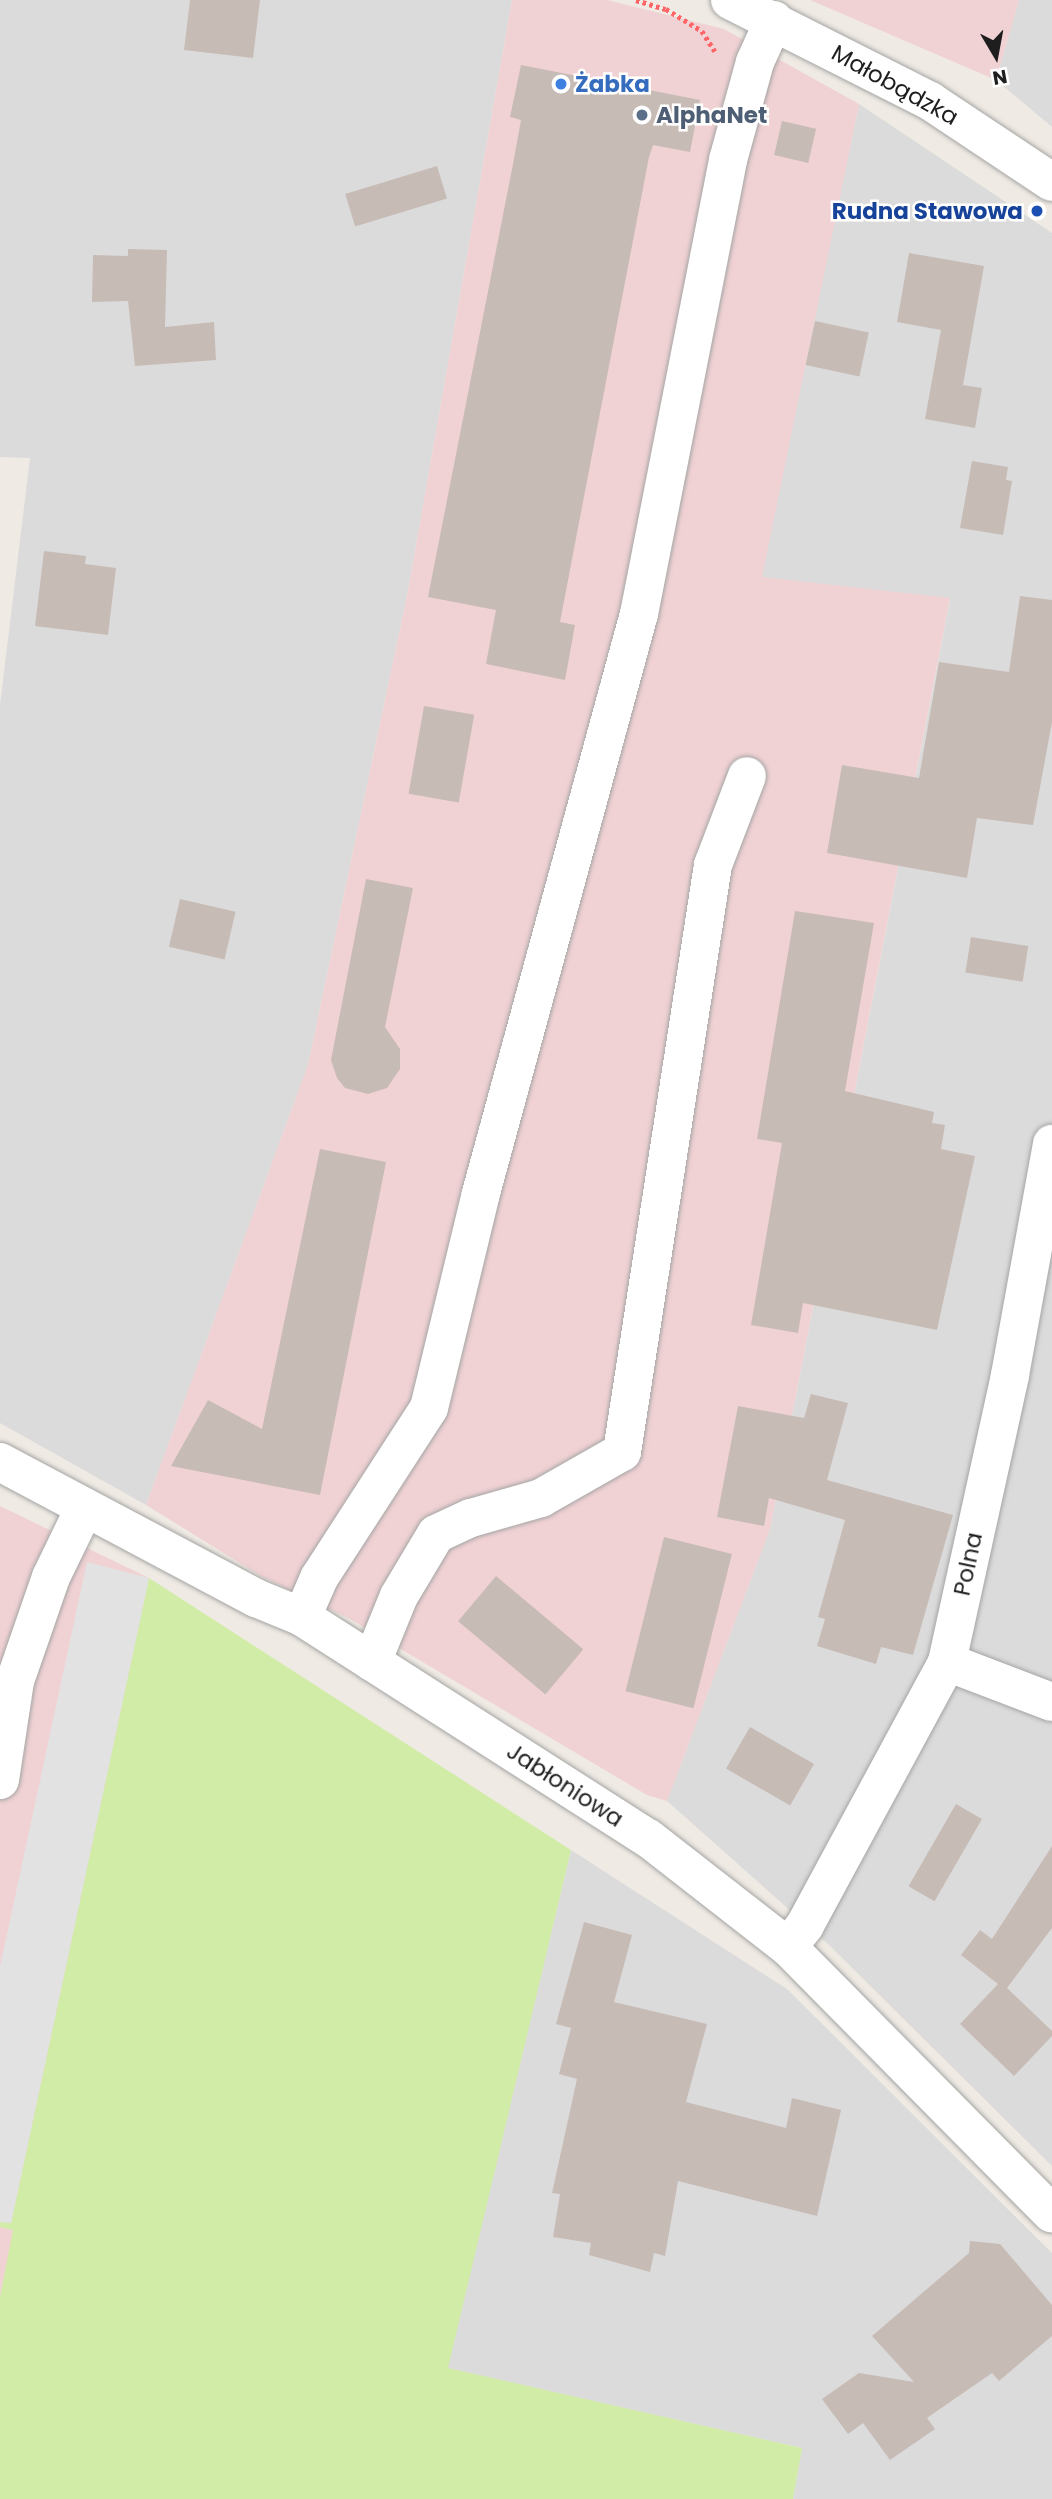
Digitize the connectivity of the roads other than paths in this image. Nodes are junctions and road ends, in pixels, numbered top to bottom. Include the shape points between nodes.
1 (730, 0) edge
2 (774, 20) junction
3 (1052, 182) edge
4 (747, 776) dead end
5 (1052, 1144) edge
6 (0, 1462) edge
7 (84, 1509) junction
8 (302, 1617) junction
9 (372, 1662) junction
10 (947, 1662) junction
11 (1052, 1702) edge
12 (0, 1780) edge
13 (788, 1948) junction
14 (1052, 2214) edge

1 - 2 street, Małobądzka
2 - 3 street, Małobądzka via 930,101
2 - 8 street via 755,62 728,160 639,614 481,1193 429,1408 319,1578
4 - 9 street via 713,865 622,1452 541,1498 471,1518 436,1534 398,1596
5 - 10 street, Polna via 1010,1375
6 - 7 street, Jabłoniowa
7 - 8 street, Jabłoniowa
7 - 12 street via 51,1577 15,1681
8 - 9 street, Jabłoniowa
9 - 13 street, Jabłoniowa via 648,1838
10 - 11 street
10 - 13 street, Polna via 805,1925
13 - 14 street, Jabłoniowa

